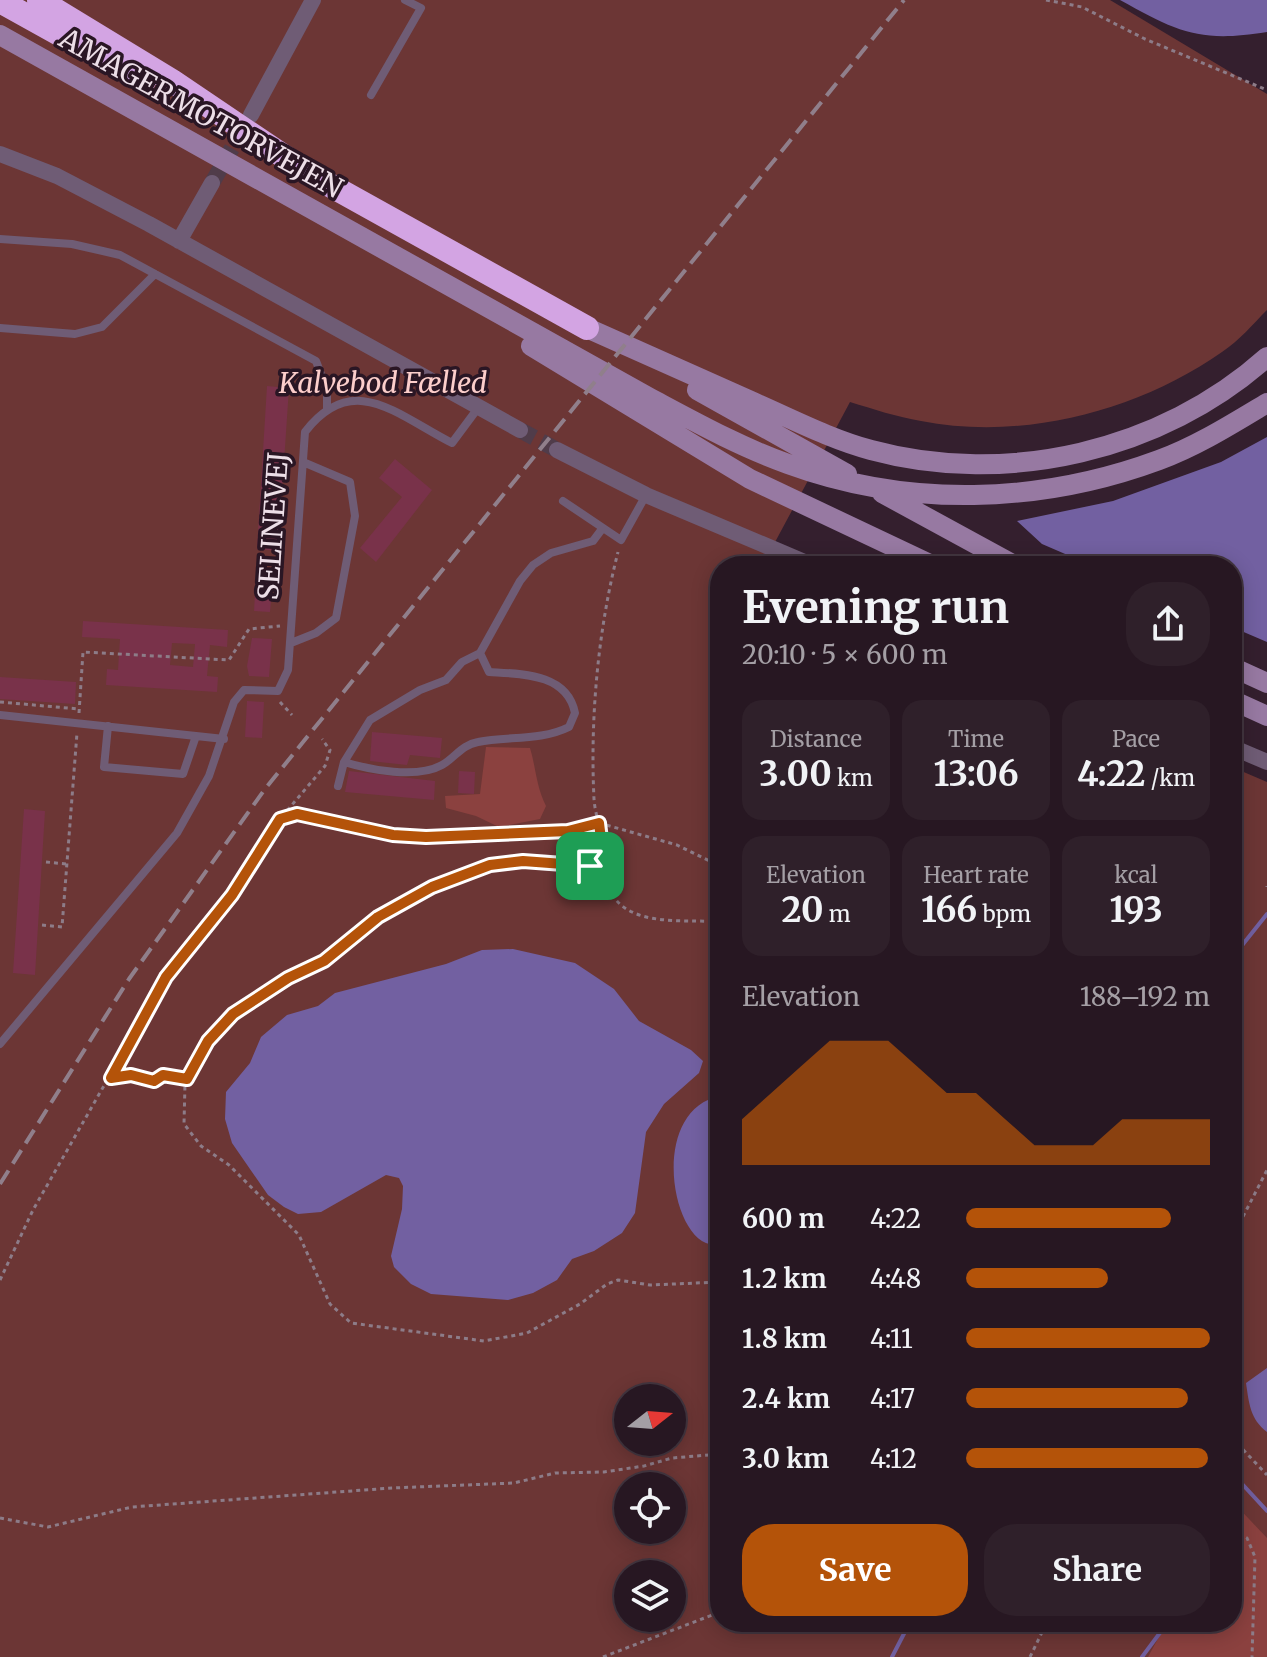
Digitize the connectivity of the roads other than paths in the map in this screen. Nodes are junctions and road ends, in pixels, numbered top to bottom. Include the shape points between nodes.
1 (39, 0) edge
2 (313, 0) edge
3 (405, 0) edge
4 (0, 1) edge
5 (0, 35) edge
6 (371, 95) dead end
7 (251, 115) tunnel mouth
8 (0, 154) edge
9 (310, 174) junction
10 (212, 183) tunnel mouth
11 (0, 239) edge
12 (179, 241) junction
13 (373, 244) junction
14 (155, 274) junction
15 (0, 328) edge
16 (587, 328) junction
17 (1267, 357) edge
18 (1267, 403) edge
19 (327, 408) junction
20 (478, 408) junction
21 (520, 430) tunnel mouth
22 (557, 450) tunnel mouth
23 (303, 462) junction
24 (870, 486) junction
25 (646, 495) junction
26 (563, 501) dead end
27 (602, 529) junction
28 (790, 556) edge
29 (912, 556) edge
30 (998, 556) edge
31 (291, 643) junction
32 (480, 653) junction
33 (1242, 672) edge
34 (1267, 683) edge
35 (1242, 705) edge
36 (0, 715) edge
37 (1267, 716) edge
38 (108, 726) junction
39 (196, 736) junction
40 (224, 739) junction
41 (1242, 751) edge
42 (344, 762) junction
43 (1267, 762) edge
44 (338, 786) dead end
45 (0, 1044) edge

1 - 9 highway
2 - 7 street
3 - 6 lane via 421,8
4 - 9 highway, AMAGERMOTORVEJEN
5 - 13 street, AMAGERMOTORVEJEN
8 - 12 street via 57,176
9 - 16 highway
10 - 12 street
11 - 14 lane via 72,244 120,255
12 - 20 street
13 - 24 street via 735,442 789,465
13 - 29 street via 694,448 806,508
14 - 15 lane via 102,327 75,334
14 - 19 lane via 316,361 327,390
16 - 17 street via 824,434 871,450 947,462 1059,458 1120,442 1177,418
16 - 24 street
18 - 24 street via 1160,460 1091,482 1021,494 948,496
19 - 20 lane via 338,401 372,402 452,443
19 - 23 lane, SELINEVEJ via 305,432
20 - 21 street
22 - 25 street
23 - 31 lane, SELINEVEJ
23 - 31 lane via 350,482 355,516 336,618
24 - 30 street
25 - 27 lane via 621,540
25 - 28 street
26 - 27 lane
27 - 32 lane via 593,541 551,553 533,565
31 - 40 lane, SELINEVEJ via 288,670 278,691 244,690 234,702
32 - 42 lane via 462,662 446,680 370,720
32 - 42 lane via 489,672 525,674 563,689 575,713 569,727 537,737 472,743 431,768 367,768
33 - 34 street
35 - 37 street
36 - 38 lane
38 - 39 lane
38 - 39 lane via 104,767 183,774
39 - 40 lane
40 - 45 lane via 177,833
41 - 43 street
42 - 44 lane

